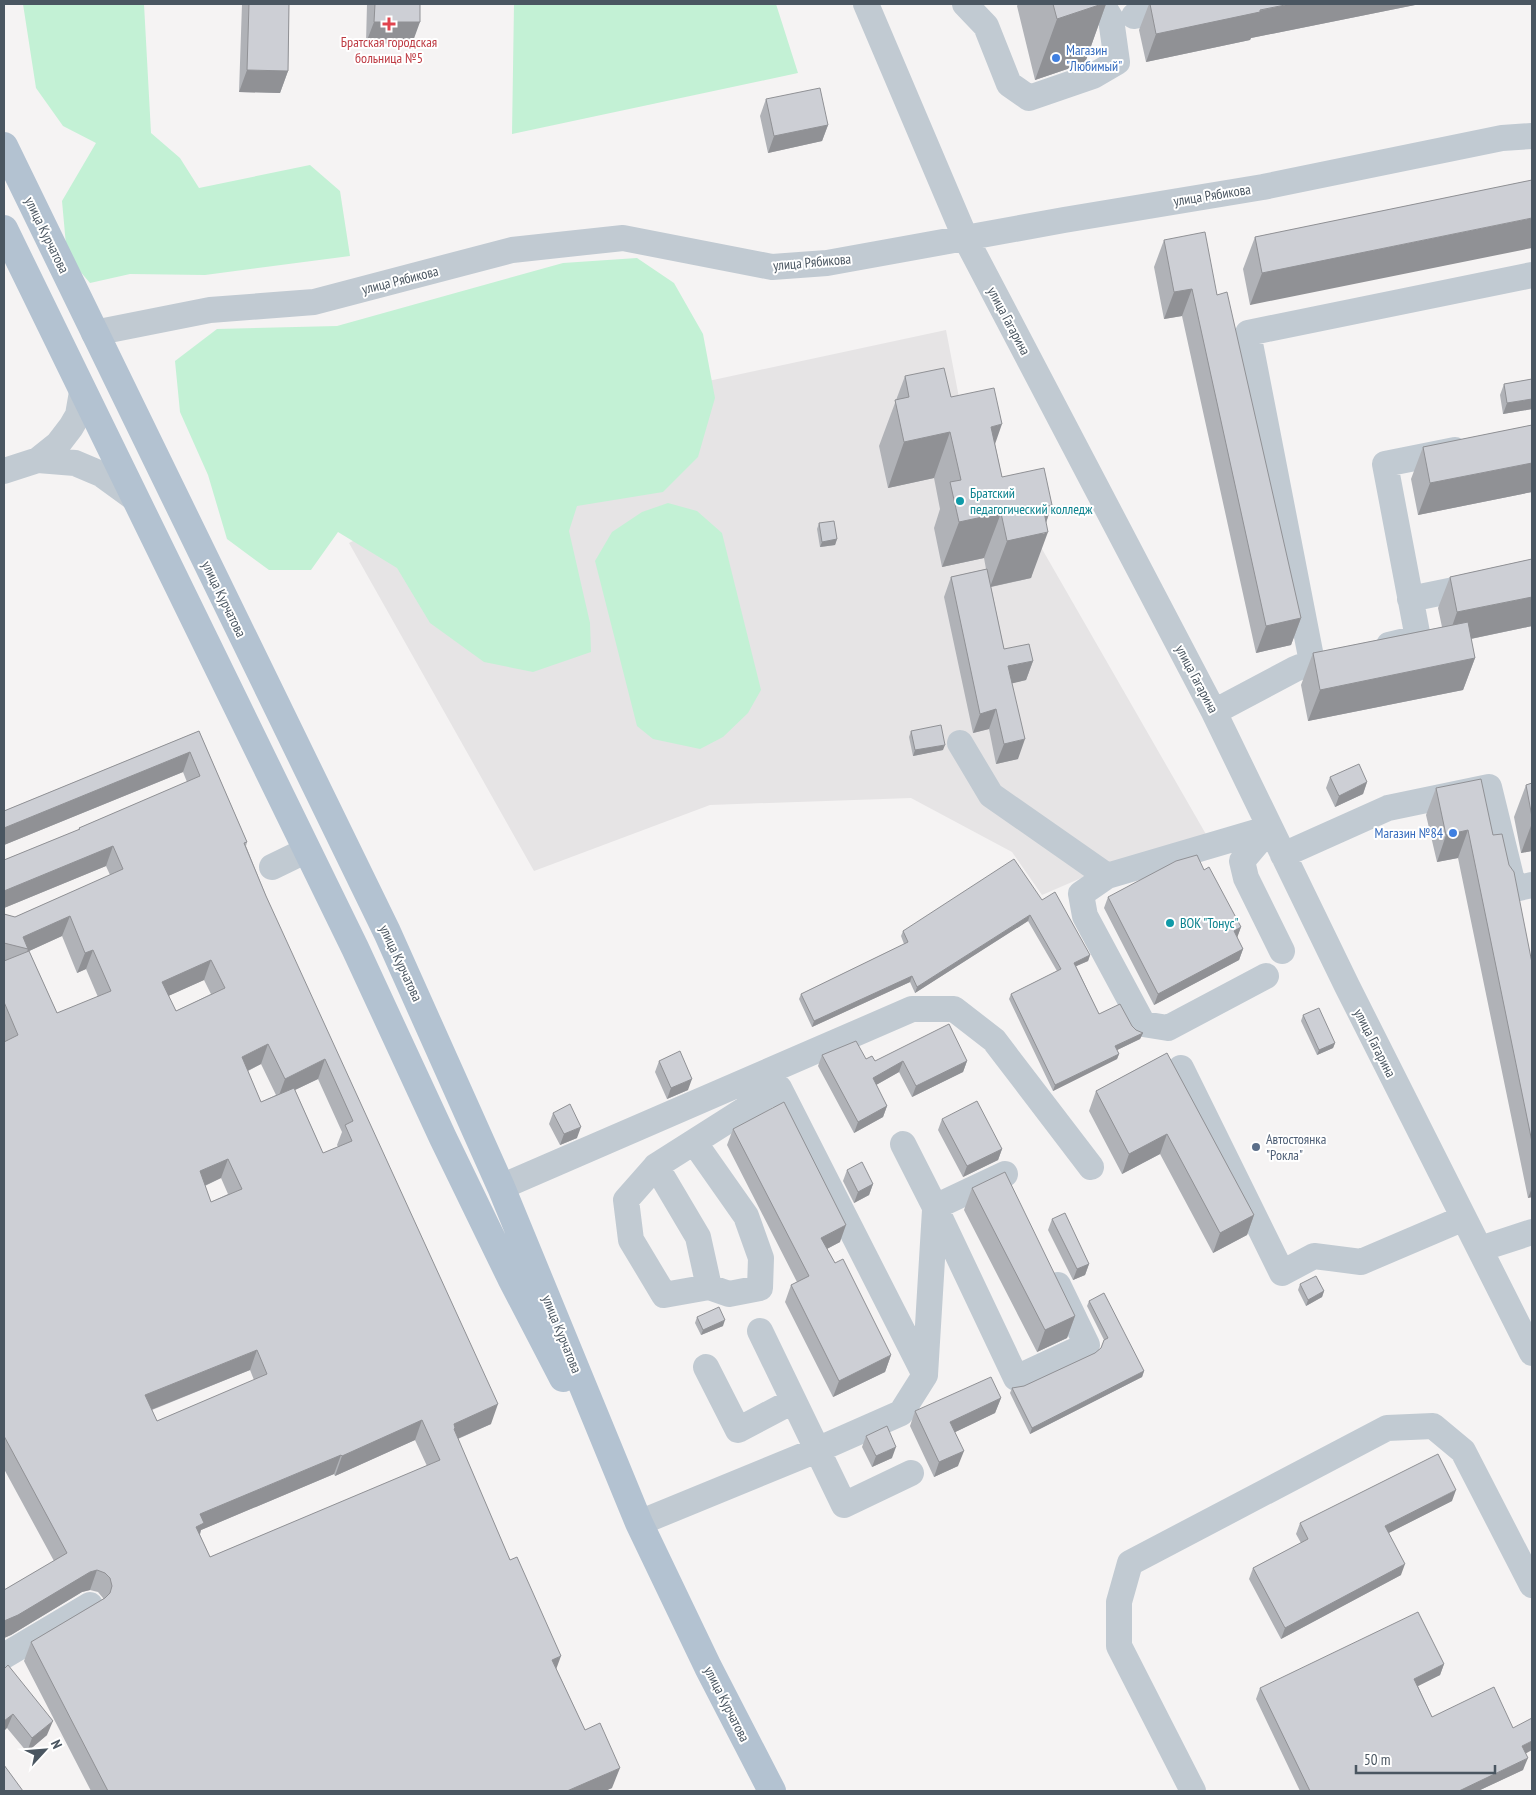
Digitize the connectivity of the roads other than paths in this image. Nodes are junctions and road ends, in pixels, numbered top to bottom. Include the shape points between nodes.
1 (866, 4) edge
2 (966, 4) edge
3 (1102, 4) edge
4 (1199, 4) edge
5 (1134, 16) dead end
6 (1532, 126) edge
7 (1532, 136) edge
8 (1502, 138) junction
9 (4, 146) edge
10 (4, 229) edge
11 (966, 238) junction
12 (1532, 275) edge
13 (94, 334) junction
14 (82, 392) junction
15 (1477, 446) edge
16 (38, 460) junction
17 (4, 471) edge
18 (134, 498) junction
19 (1532, 574) edge
20 (1410, 599) junction
21 (1370, 649) edge
22 (1214, 712) junction
23 (960, 743) dead end
24 (1270, 828) junction
25 (307, 850) junction
26 (1283, 855) junction
27 (272, 867) dead end
28 (1107, 876) junction
29 (1531, 890) edge
30 (387, 932) junction
31 (355, 948) junction
32 (1282, 951) dead end
33 (1266, 976) dead end
34 (1181, 1068) dead end
35 (694, 1142) junction
36 (904, 1144) dead end
37 (656, 1166) junction
38 (1091, 1167) dead end
39 (501, 1187) junction
40 (1017, 1199) edge
41 (935, 1207) junction
42 (1464, 1218) junction
43 (1532, 1232) edge
44 (1480, 1249) junction
45 (1046, 1260) edge
46 (708, 1287) junction
47 (760, 1331) dead end
48 (1532, 1353) edge
49 (706, 1367) dead end
50 (926, 1374) junction
51 (793, 1401) junction
52 (817, 1450) junction
53 (911, 1473) dead end
54 (639, 1523) junction
55 (1532, 1586) edge
56 (90, 1605) edge
57 (4, 1656) edge
58 (772, 1791) edge
59 (1193, 1791) edge

1 - 11 street, улица Гагарина
2 - 3 street via 986,26 1009,84 1029,98 1093,76 1117,62 1111,20
4 - 5 street
6 - 8 street, улица Рябикова
7 - 8 street, улица Рябикова
8 - 11 street, улица Рябикова via 1263,186
9 - 13 main road, улица Курчатова
10 - 14 main road
11 - 13 street, улица Рябикова via 827,263 772,266 623,238 512,250 314,302 210,310
11 - 22 street, улица Гагарина
12 - 22 street via 1248,333 1322,660 1295,669
13 - 30 main road, улица Курчатова
14 - 16 street via 78,415 71,427 58,444
14 - 18 main road
15 - 20 street via 1385,464
16 - 17 street
16 - 18 street via 75,464 101,474
18 - 25 main road
19 - 20 street
20 - 21 street via 1418,638
22 - 24 street, улица Гагарина
23 - 28 street via 991,795
24 - 26 street, улица Гагарина
24 - 28 street
24 - 32 street via 1242,861 1246,878
25 - 27 street
25 - 31 main road
26 - 29 street via 1388,808 1489,787 1514,889
26 - 42 street, улица Гагарина
28 - 33 street via 1081,894 1085,916 1143,1024 1168,1028
30 - 31 main road
30 - 39 main road, улица Курчатова
31 - 54 main road via 511,1278
34 - 42 street via 1282,1273 1314,1256 1361,1262
35 - 37 street
35 - 46 street via 746,1216 761,1258 760,1288 729,1294
35 - 50 street via 779,1088
36 - 41 street
37 - 46 street via 698,1237
37 - 46 street via 626,1200 631,1240 664,1295
38 - 39 street via 994,1040 954,1008 912,1009
39 - 54 main road, улица Курчатова
40 - 41 street via 1005,1174
41 - 45 street via 1016,1378 1087,1345
41 - 50 street
42 - 44 street, улица Гагарина
43 - 44 street
44 - 48 street, улица Гагарина
47 - 51 street
49 - 51 street via 738,1430
50 - 52 street via 901,1413
51 - 52 street
52 - 53 street via 844,1505
52 - 54 street
54 - 58 main road, улица Курчатова
55 - 59 street via 1464,1450 1433,1426 1387,1428 1130,1563 1119,1602 1119,1646
56 - 57 street

